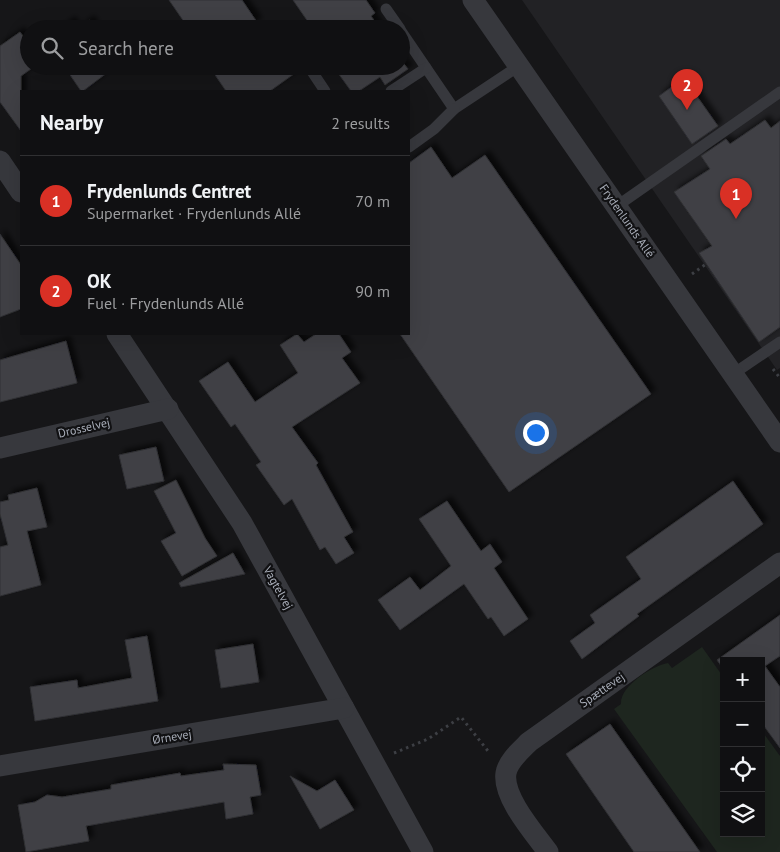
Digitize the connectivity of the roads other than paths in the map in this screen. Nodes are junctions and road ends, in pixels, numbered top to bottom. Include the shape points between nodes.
1 (473, 0) edge
2 (386, 9) dead end
3 (393, 20) edge
4 (410, 45) edge
5 (519, 66) junction
6 (426, 68) junction
7 (314, 75) edge
8 (324, 90) edge
9 (393, 90) edge
10 (780, 92) edge
11 (454, 109) junction
12 (410, 146) edge
13 (0, 161) edge
14 (20, 191) edge
15 (617, 206) junction
16 (118, 335) edge
17 (780, 342) edge
18 (733, 374) junction
19 (168, 409) junction
20 (780, 442) edge
21 (0, 448) edge
22 (780, 563) edge
23 (344, 708) junction
24 (0, 766) edge
25 (423, 852) edge
26 (548, 852) edge

1 - 5 street, Frydenlunds Allé
2 - 3 lane
4 - 6 lane
5 - 11 lane
5 - 15 street, Frydenlunds Allé
6 - 9 lane
6 - 11 lane
7 - 8 lane
10 - 15 lane
11 - 12 lane
13 - 14 street
15 - 18 street, Frydenlunds Allé
16 - 19 street, Vagtelvej
17 - 18 lane
18 - 20 street, Frydenlunds Allé
19 - 21 street, Drosselvej
19 - 23 street, Vagtelvej via 242,523
22 - 26 street, Spættevej via 528,742 514,757 506,773 508,791
23 - 24 street, Ørnevej
23 - 25 street, Vagtelvej

